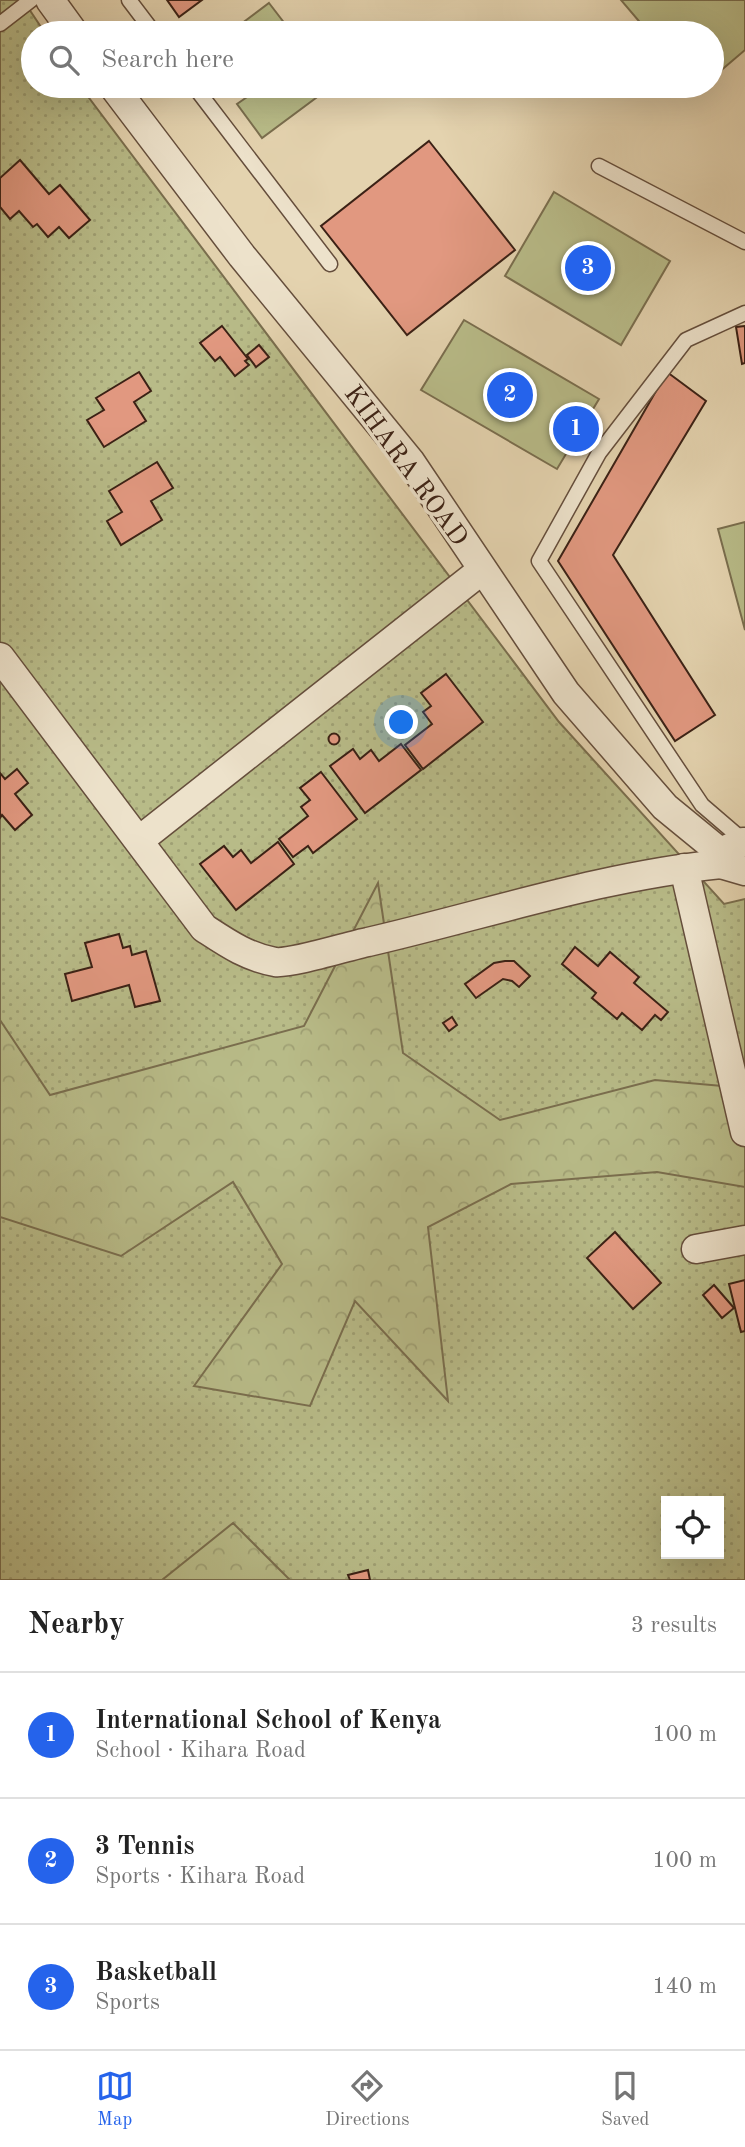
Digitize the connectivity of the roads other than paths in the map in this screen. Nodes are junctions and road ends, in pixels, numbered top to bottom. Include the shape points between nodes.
1 (31, 0) edge
2 (50, 0) edge
3 (129, 0) edge
4 (65, 21) edge
5 (145, 21) edge
6 (0, 24) edge
7 (122, 98) edge
8 (203, 98) edge
9 (598, 166) dead end
10 (745, 242) edge
11 (330, 264) dead end
12 (745, 313) edge
13 (482, 570) junction
14 (0, 657) edge
15 (141, 839) junction
16 (729, 852) edge
17 (684, 867) junction
18 (745, 1132) edge
19 (745, 1240) edge
20 (696, 1249) dead end

1 - 6 lane
2 - 4 street
3 - 5 lane
7 - 13 street, KIHARA ROAD via 242,256 410,461
8 - 11 lane
9 - 10 lane
12 - 16 lane via 686,340 599,453 539,561
13 - 15 street
13 - 16 street, KIHARA ROAD via 566,693 665,807
14 - 15 street
15 - 17 street via 204,928 240,952 278,962 624,877
16 - 17 street
17 - 18 street
19 - 20 street

